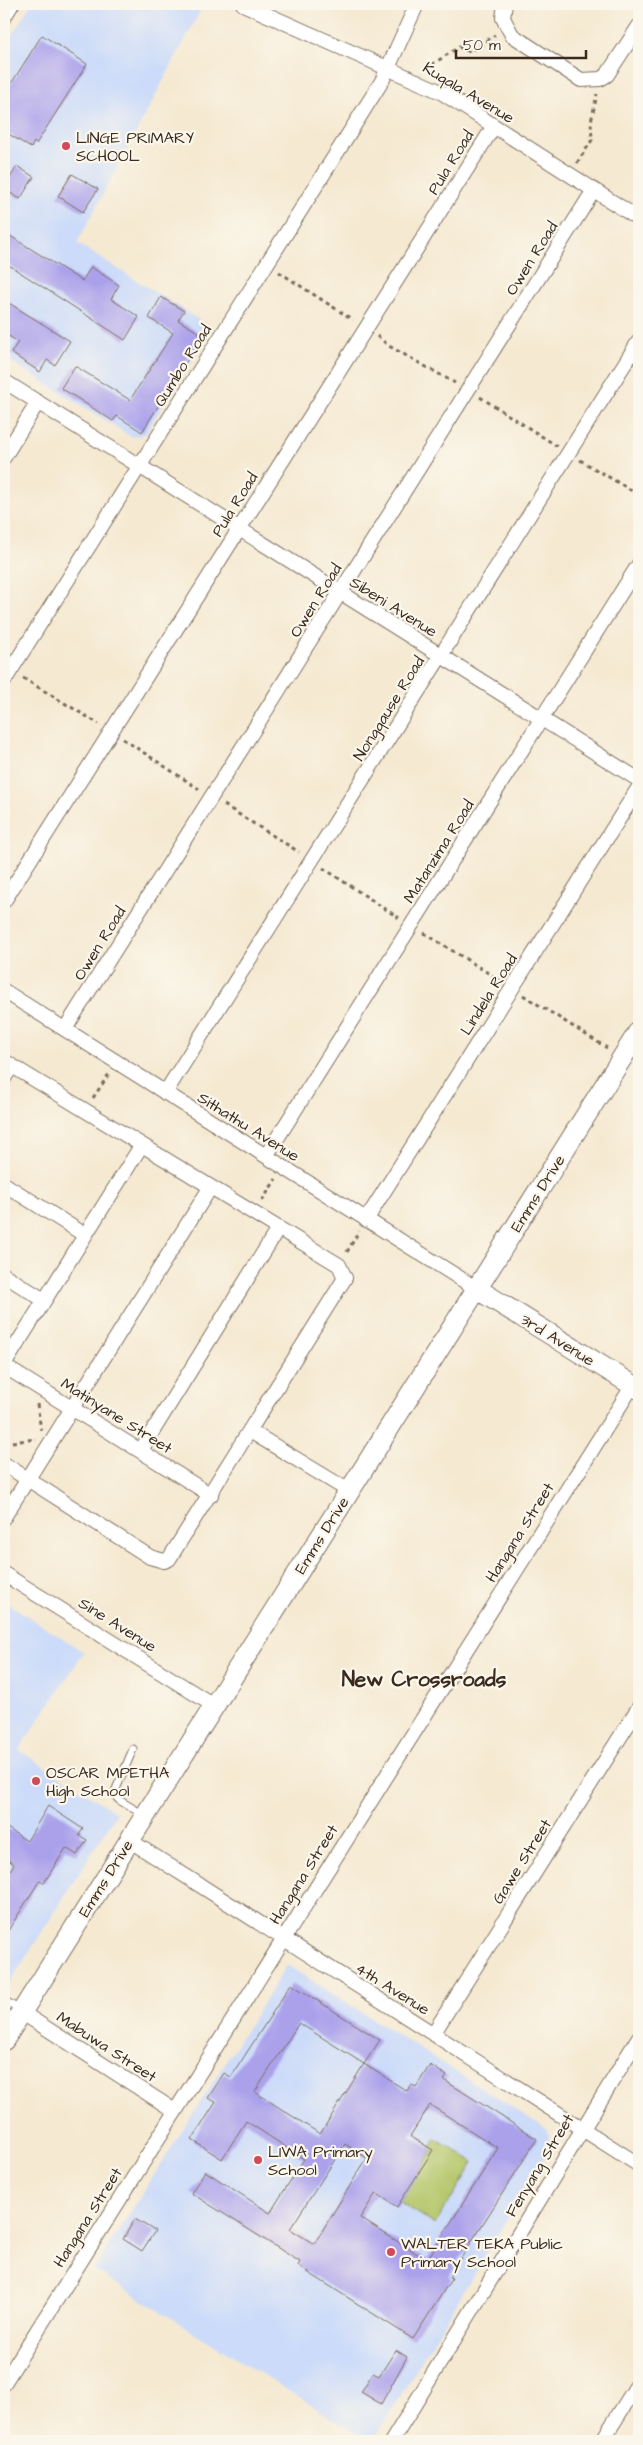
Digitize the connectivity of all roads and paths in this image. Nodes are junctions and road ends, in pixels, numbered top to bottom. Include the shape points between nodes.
1 (12, 4) edge
2 (243, 4) edge
3 (417, 4) edge
4 (505, 4) edge
5 (4, 17) edge
6 (639, 26) edge
7 (506, 28) junction
8 (388, 67) junction
9 (411, 78) junction
10 (600, 79) junction
11 (494, 126) junction
12 (569, 174) junction
13 (594, 190) junction
14 (639, 219) edge
15 (267, 265) junction
16 (366, 328) junction
17 (639, 341) edge
18 (4, 381) edge
19 (468, 390) junction
20 (38, 402) junction
21 (569, 453) junction
22 (4, 457) edge
23 (140, 466) junction
24 (639, 495) edge
25 (239, 529) junction
26 (639, 564) edge
27 (340, 593) junction
28 (441, 656) junction
29 (4, 681) edge
30 (542, 719) junction
31 (639, 780) edge
32 (639, 787) edge
33 (4, 901) edge
34 (4, 991) edge
35 (65, 1029) junction
36 (639, 1030) edge
37 (117, 1062) junction
38 (8, 1063) edge
39 (4, 1078) edge
40 (165, 1093) junction
41 (85, 1111) junction
42 (141, 1146) junction
43 (266, 1156) junction
44 (283, 1168) junction
45 (4, 1184) edge
46 (210, 1188) junction
47 (253, 1214) junction
48 (366, 1220) junction
49 (278, 1229) junction
50 (85, 1235) junction
51 (339, 1265) junction
52 (4, 1275) edge
53 (477, 1289) junction
54 (44, 1300) junction
55 (4, 1365) edge
56 (4, 1384) edge
57 (34, 1384) junction
58 (636, 1387) edge
59 (4, 1394) edge
60 (72, 1408) junction
61 (250, 1431) junction
62 (4, 1442) edge
63 (141, 1450) junction
64 (4, 1464) edge
65 (27, 1479) junction
66 (349, 1491) junction
67 (211, 1495) junction
68 (4, 1517) edge
69 (4, 1574) edge
70 (213, 1705) junction
71 (639, 1707) edge
72 (133, 1749) dead end
73 (144, 1816) junction
74 (129, 1840) junction
75 (282, 1939) junction
76 (4, 2000) edge
77 (21, 2012) junction
78 (433, 2034) junction
79 (639, 2037) edge
80 (4, 2040) edge
81 (175, 2111) junction
82 (582, 2128) junction
83 (639, 2165) edge
84 (639, 2382) edge
85 (4, 2383) edge
86 (392, 2441) edge
87 (602, 2441) edge

1 - 5 street
2 - 8 street, Kuqala Avenue
3 - 8 street, Qumbo Road
4 - 7 street
6 - 10 street via 612,70
7 - 9 path via 470,52 459,47
7 - 10 street via 512,36 576,78
8 - 9 street, Kuqala Avenue
8 - 15 street, Qumbo Road
9 - 11 street, Kuqala Avenue via 441,92
10 - 12 path via 591,122 592,140
11 - 12 street, Kuqala Avenue
11 - 16 street, Pula Road
12 - 13 street, Kuqala Avenue
13 - 14 street, Kuqala Avenue
13 - 19 street, Owen Road
15 - 16 path
15 - 23 street, Qumbo Road
16 - 19 path via 389,346
16 - 25 street, Pula Road
17 - 21 street, Nongqause Road
18 - 20 street, Sibeni Avenue
19 - 21 path
19 - 27 street, Owen Road
20 - 22 street
20 - 23 street, Sibeni Avenue
21 - 24 path
21 - 28 street, Nongqause Road
23 - 25 street, Sibeni Avenue
23 - 29 street, Qumbo Road
25 - 27 street, Sibeni Avenue
25 - 33 street, Pula Road
26 - 30 street, Matanzima Road
27 - 28 street, Sibeni Avenue
27 - 35 street, Owen Road
28 - 30 street, Sibeni Avenue
28 - 40 street, Nongqause Road
30 - 31 street, Sibeni Avenue
30 - 43 street, Matanzima Road
32 - 48 street, Lindela Road
34 - 35 street, Sithathu Avenue
35 - 37 street, Sithathu Avenue
36 - 53 street, Emms Drive
37 - 40 street, Sithathu Avenue
37 - 41 path
38 - 39 street
38 - 41 street
40 - 43 street, Sithathu Avenue
41 - 42 street
42 - 46 street
42 - 50 street
43 - 44 street, Sithathu Avenue
44 - 47 path
44 - 48 street, Sithathu Avenue
45 - 50 street
46 - 47 street
46 - 60 street
47 - 49 street
48 - 51 path
48 - 53 street, Sithathu Avenue
49 - 51 street
49 - 63 street
50 - 54 street
51 - 61 street via 345,1280
52 - 54 street
53 - 58 street, 3rd Avenue
53 - 66 street, Emms Drive
54 - 55 street
55 - 57 street, Matinyane Street
56 - 59 path
57 - 60 street, Matinyane Street
57 - 62 path via 42,1438
58 - 75 street, Hangana Street
60 - 63 street, Matinyane Street
60 - 65 street
61 - 66 street
61 - 67 street
63 - 67 street, Matinyane Street
64 - 65 street
65 - 67 street via 150,1558 164,1561 176,1551
65 - 68 street
66 - 70 street, Emms Drive
69 - 70 street, Sine Avenue
70 - 73 street, Emms Drive
71 - 78 street, Gawe Street
72 - 73 lane via 114,1794
73 - 74 street, Emms Drive
74 - 75 street, 4th Avenue
74 - 77 street, Emms Drive
75 - 78 street, 4th Avenue
75 - 81 street, Hangana Street
76 - 77 lane
77 - 80 street, Emms Drive
77 - 81 street, Mabuwa Street
78 - 82 street, 4th Avenue
79 - 82 street, Fenyang Street
81 - 85 street, Hangana Street
82 - 83 street, 4th Avenue
82 - 86 street, Fenyang Street
84 - 87 street

